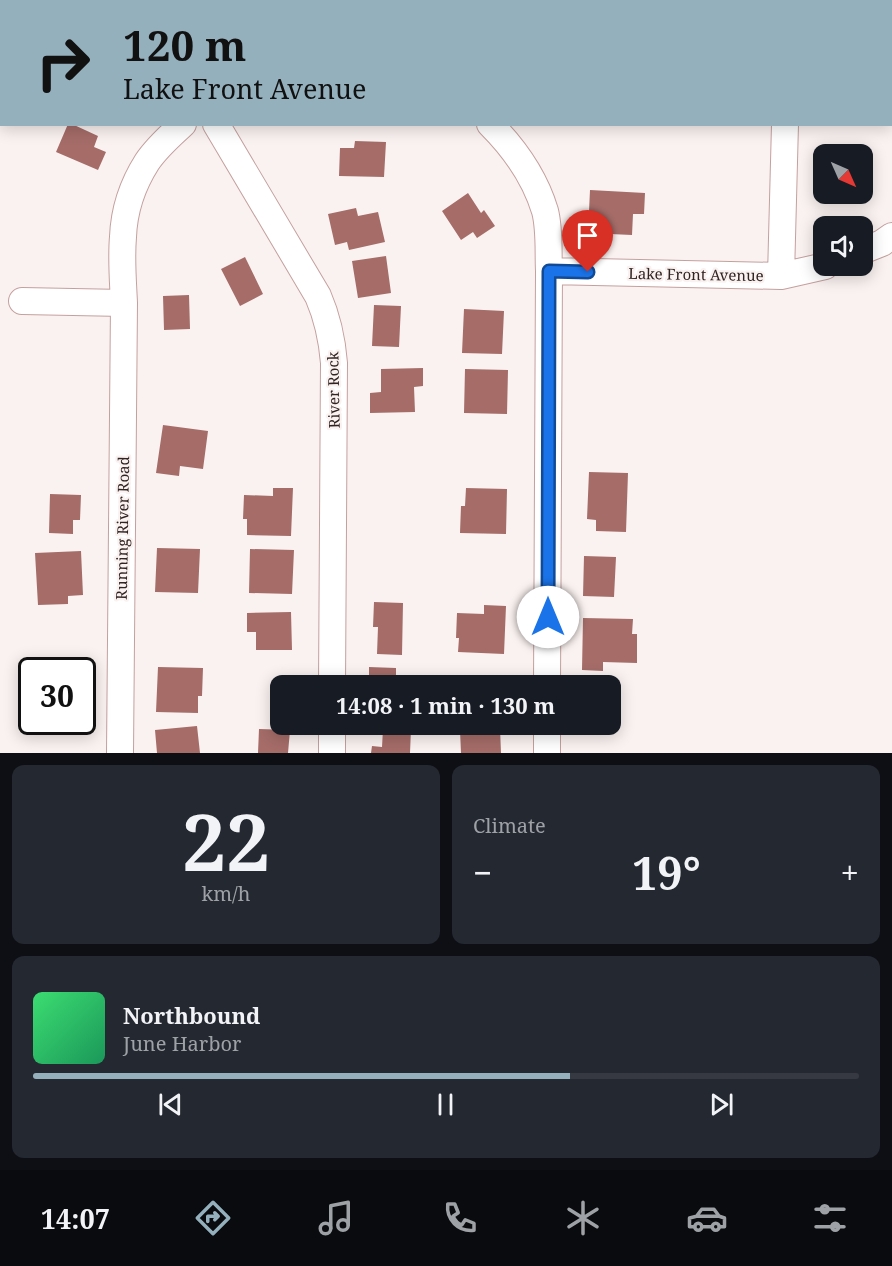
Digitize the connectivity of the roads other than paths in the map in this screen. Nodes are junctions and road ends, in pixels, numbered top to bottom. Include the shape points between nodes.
1 (181, 126) edge
2 (217, 126) edge
3 (492, 126) edge
4 (785, 126) edge
5 (892, 236) edge
6 (873, 247) edge
7 (813, 269) edge
8 (549, 271) junction
9 (781, 276) junction
10 (22, 301) dead end
11 (124, 303) junction
12 (332, 675) edge
13 (547, 675) edge
14 (332, 735) edge
15 (547, 735) edge
16 (120, 753) edge
17 (332, 753) edge
18 (547, 753) edge

1 - 11 street via 148,161 126,211
2 - 12 street, River Rock via 318,296 332,337
3 - 8 street via 521,160 545,211
4 - 9 street
5 - 6 street
7 - 9 street, Lake Front Avenue
8 - 9 street, Lake Front Avenue
8 - 13 street
10 - 11 street
11 - 16 street, Running River Road
14 - 17 street
15 - 18 street

